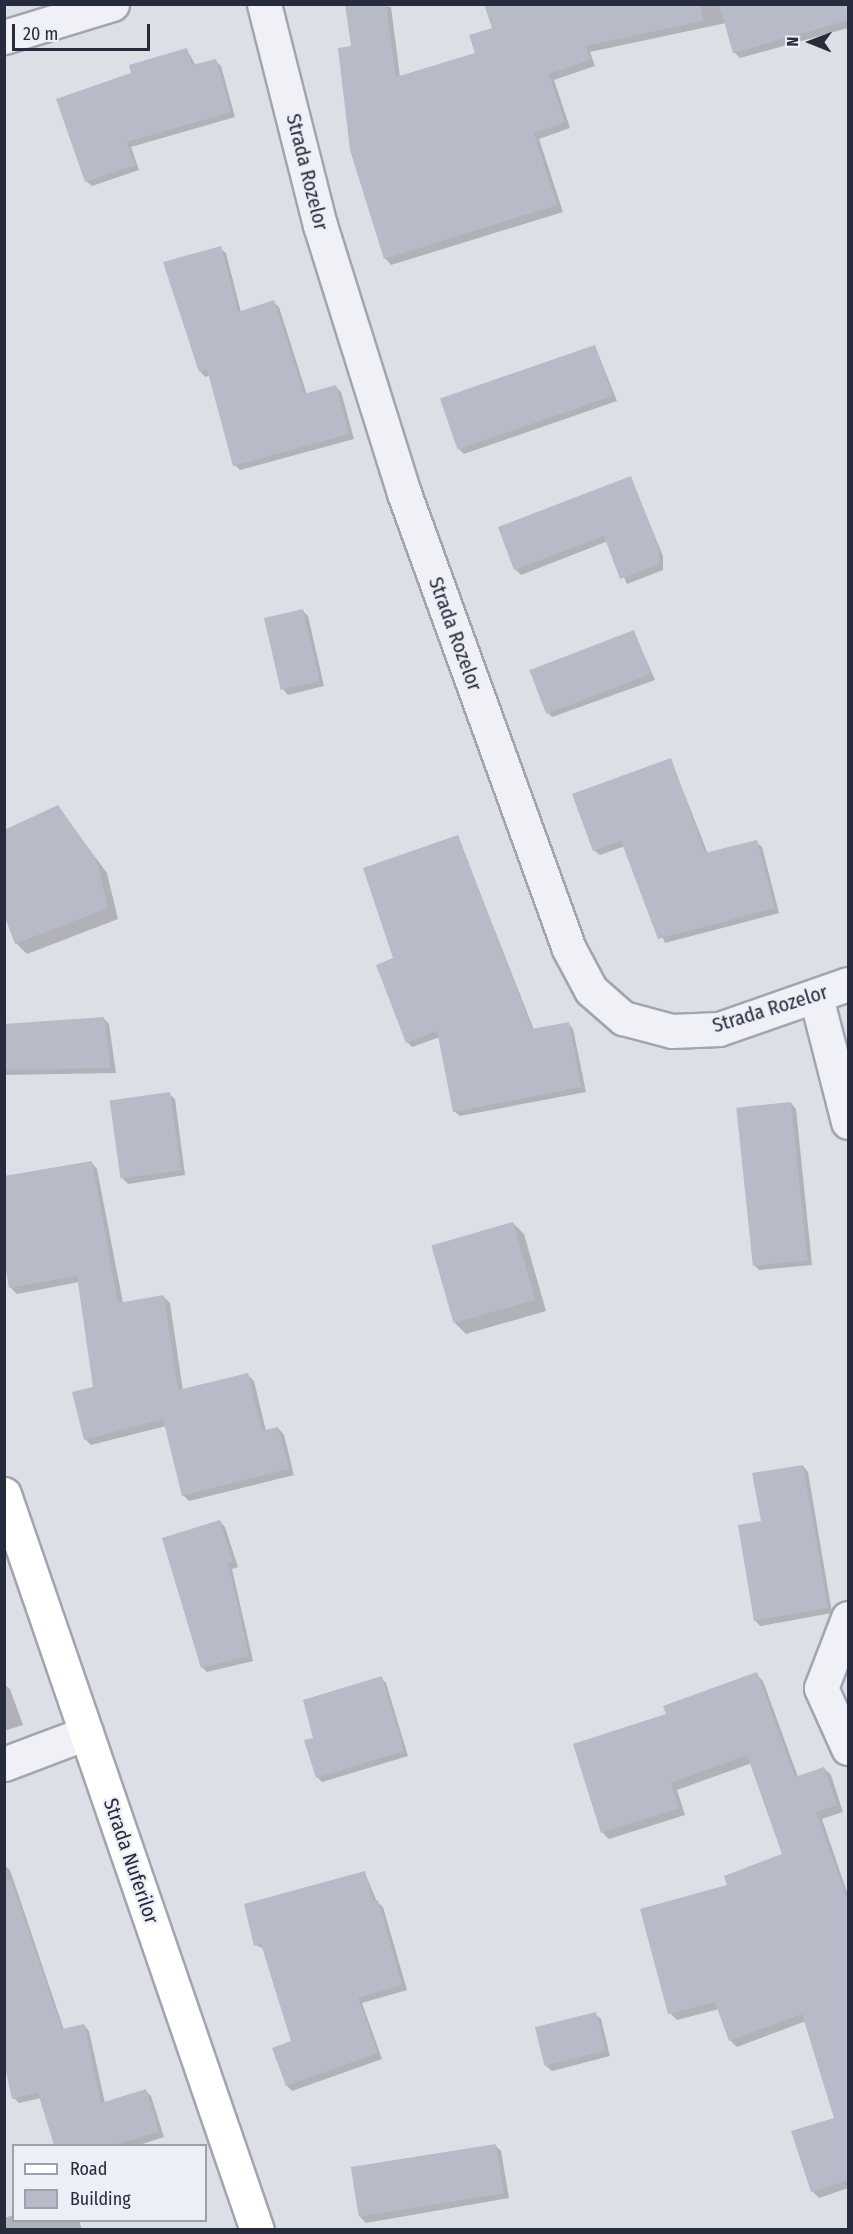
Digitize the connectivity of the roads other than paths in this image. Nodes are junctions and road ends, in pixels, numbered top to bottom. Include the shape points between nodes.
1 (112, 4) edge
2 (264, 4) edge
3 (4, 37) edge
4 (849, 984) edge
5 (816, 997) junction
6 (849, 1122) edge
7 (4, 1494) edge
8 (849, 1618) edge
9 (86, 1733) junction
10 (849, 1748) edge
11 (4, 1764) edge
12 (257, 2229) edge

1 - 3 street
2 - 5 street, Strada Rozelor via 320,225 404,493 568,947 591,990 623,1018 672,1031 718,1029
4 - 5 street, Strada Rozelor
5 - 6 street
7 - 9 main road, Strada Nuferilor
8 - 10 street via 821,1688
9 - 11 street
9 - 12 main road, Strada Nuferilor

